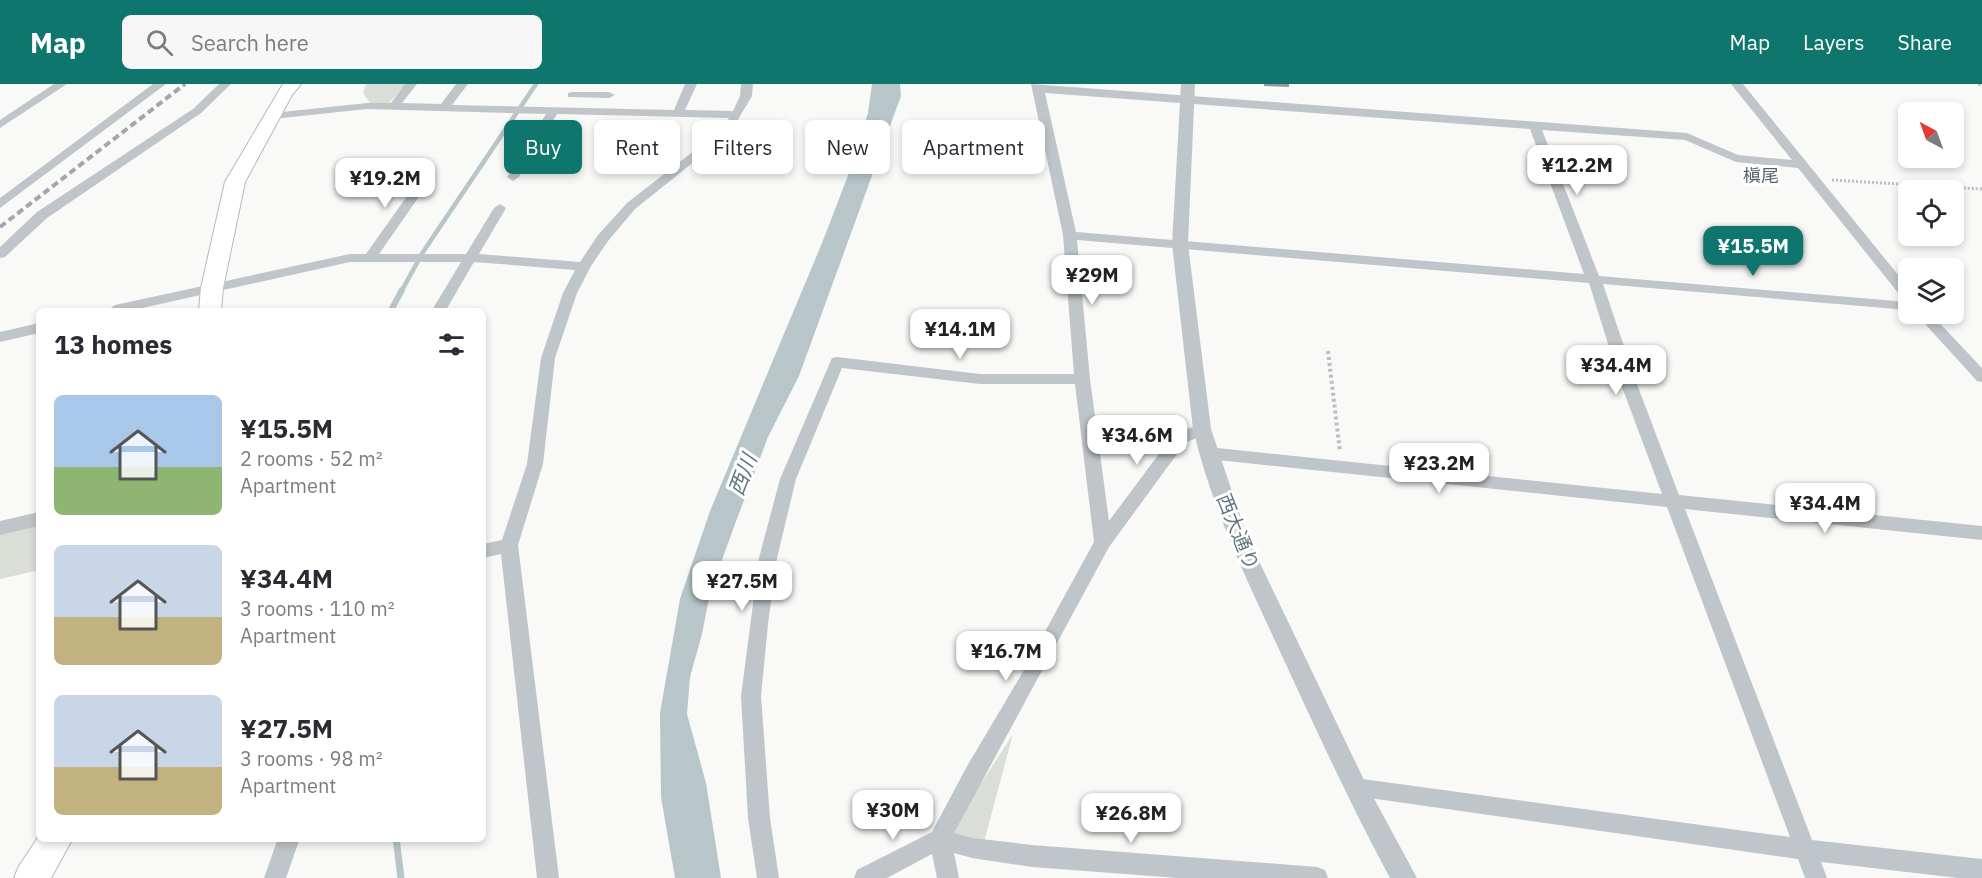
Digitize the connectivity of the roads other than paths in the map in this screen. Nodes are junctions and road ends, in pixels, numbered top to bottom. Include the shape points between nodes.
1 (61, 84) edge
2 (160, 84) edge
3 (225, 84) edge
4 (292, 84) edge
5 (411, 84) edge
6 (462, 84) edge
7 (578, 84) edge
8 (691, 84) edge
9 (747, 84) edge
10 (1737, 84) edge
11 (1037, 86) edge
12 (1187, 92) edge
13 (572, 95) junction
14 (609, 95) dead end
15 (394, 107) junction
16 (444, 108) junction
17 (557, 112) junction
18 (678, 113) junction
19 (273, 116) junction
20 (736, 116) junction
21 (0, 124) edge
22 (1535, 127) junction
23 (1804, 165) junction
24 (513, 177) dead end
25 (426, 178) dead end
26 (0, 204) edge
27 (500, 208) dead end
28 (1070, 235) junction
29 (1180, 244) junction
30 (0, 254) edge
31 (471, 258) junction
32 (369, 259) junction
33 (584, 266) junction
34 (1595, 280) junction
35 (1898, 283) edge
36 (212, 288) junction
37 (1898, 305) edge
38 (124, 308) edge
39 (210, 308) edge
40 (440, 308) edge
41 (1932, 324) edge
42 (36, 329) edge
43 (0, 337) edge
44 (1982, 377) edge
45 (1082, 379) junction
46 (1202, 429) junction
47 (1208, 453) junction
48 (1672, 500) junction
49 (36, 520) edge
50 (0, 528) edge
51 (1982, 533) edge
52 (1103, 542) junction
53 (509, 545) junction
54 (486, 550) edge
55 (1354, 788) junction
56 (940, 839) junction
57 (54, 842) edge
58 (288, 842) edge
59 (1807, 850) junction
60 (1982, 870) edge
61 (31, 878) edge
62 (275, 878) edge
63 (548, 878) edge
64 (768, 878) edge
65 (866, 878) edge
66 (948, 878) edge
67 (1317, 878) edge
68 (1404, 878) edge
69 (1816, 878) edge

1 - 21 street
2 - 26 street
3 - 30 street via 197,111 42,215
4 - 19 main road
5 - 15 street
6 - 16 street
7 - 13 street
8 - 18 street
9 - 20 street
10 - 23 street
11 - 12 street
11 - 28 street
12 - 22 street
12 - 29 street, 西大通り
13 - 14 street
13 - 17 street
15 - 16 street
15 - 19 street
16 - 17 street
17 - 18 street
17 - 24 street
18 - 20 street
19 - 36 main road via 235,182
20 - 33 street via 708,147 631,206
22 - 23 street via 1687,137 1737,158
22 - 34 street
23 - 35 street
25 - 32 street
27 - 31 street
28 - 29 street
28 - 45 street
29 - 34 street
29 - 46 street, 西大通り
31 - 32 street
31 - 33 street
31 - 40 street
32 - 36 street via 350,258
33 - 53 street via 570,293 548,358 535,464
34 - 37 street
34 - 48 street
36 - 38 street
36 - 39 main road
41 - 44 street
42 - 43 street
45 - 52 street
45 - 64 street via 980,379 837,362 788,479 768,558 759,624 751,696 759,818
46 - 47 street, 西大通り
46 - 52 street via 1179,439
47 - 48 street
47 - 55 street, 西大通り via 1238,536
48 - 51 street
48 - 59 street
49 - 50 street
52 - 56 street
53 - 54 street
53 - 63 street
55 - 59 street
55 - 68 street, 西大通り
56 - 65 street
56 - 66 street
56 - 67 street via 972,848 1032,856
57 - 61 main road
58 - 62 street
59 - 60 street
59 - 69 street

